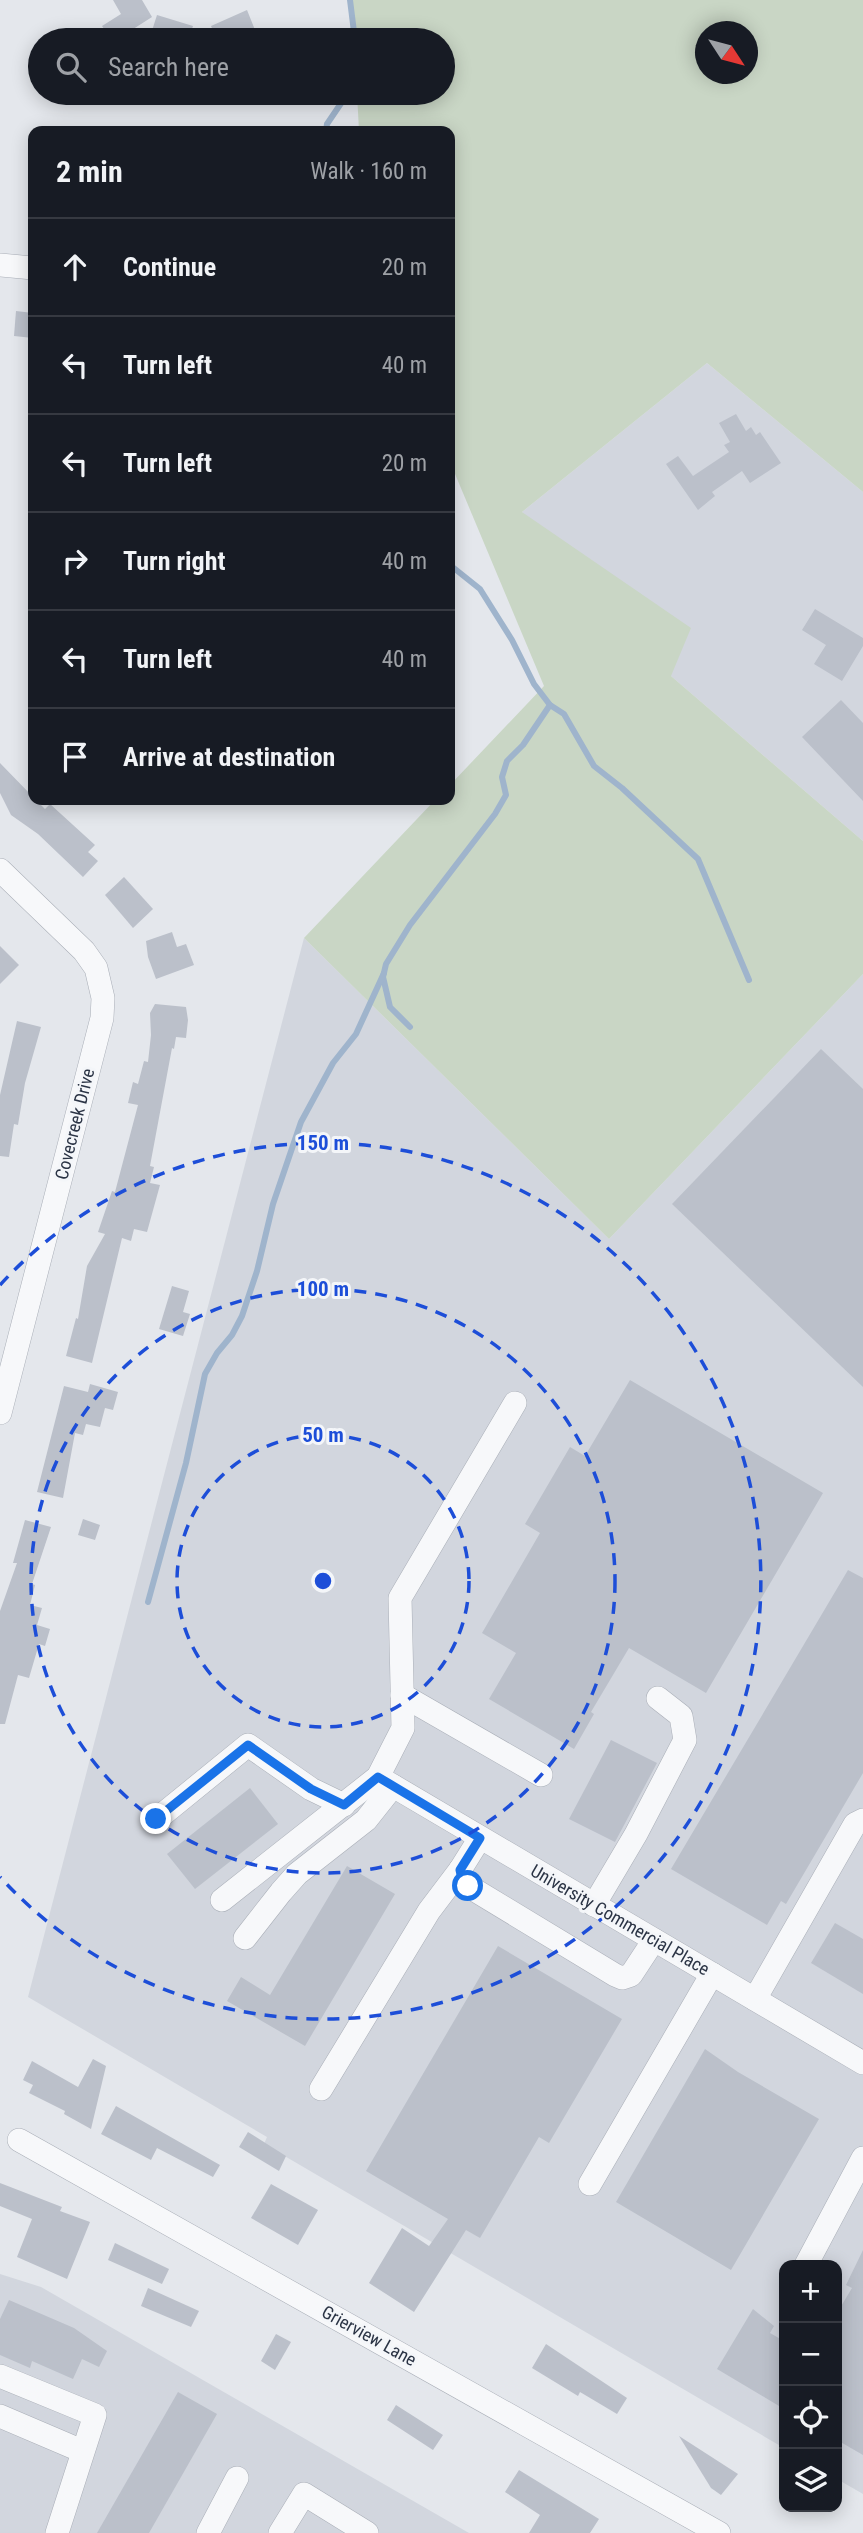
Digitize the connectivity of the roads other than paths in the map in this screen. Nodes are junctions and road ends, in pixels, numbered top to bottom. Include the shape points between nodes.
1 (0, 265) edge
2 (28, 268) edge
3 (0, 870) edge
4 (515, 1403) dead end
5 (0, 1413) edge
6 (402, 1695) junction
7 (658, 1698) dead end
8 (541, 1775) dead end
9 (385, 1782) junction
10 (344, 1805) junction
11 (156, 1819) dead end
12 (863, 1820) edge
13 (480, 1838) junction
14 (460, 1870) junction
15 (222, 1900) dead end
16 (594, 1905) junction
17 (245, 1938) dead end
18 (654, 1940) junction
19 (712, 1974) junction
20 (755, 1999) junction
21 (860, 2054) edge
22 (321, 2089) dead end
23 (19, 2140) dead end
24 (863, 2158) edge
25 (590, 2183) dead end
26 (809, 2260) edge
27 (0, 2376) edge
28 (0, 2416) edge
29 (82, 2451) junction
30 (237, 2478) dead end
31 (57, 2533) edge
32 (208, 2533) edge
33 (280, 2533) edge
34 (367, 2533) edge
35 (719, 2533) edge

1 - 2 street
3 - 5 street, Covecreek Drive via 84,951 100,978 103,998 102,1018
4 - 6 street via 400,1598
6 - 8 street
6 - 9 street via 403,1728
7 - 16 street via 681,1716 685,1740
9 - 10 street
9 - 13 street, University Commercial Place
9 - 17 street via 366,1820 297,1874
10 - 11 street via 311,1789 248,1745
10 - 15 street
12 - 20 street via 855,1824
13 - 14 street
13 - 16 street, University Commercial Place
14 - 18 street via 468,1886 622,1978 631,1975
14 - 22 street via 429,1910
16 - 18 street, University Commercial Place
18 - 19 street, University Commercial Place
19 - 20 street, University Commercial Place
19 - 25 street
20 - 21 street, University Commercial Place
23 - 35 street, Grierview Lane
24 - 26 street
27 - 29 street via 95,2415
28 - 29 street
29 - 31 street
30 - 32 street
33 - 34 street via 304,2494

